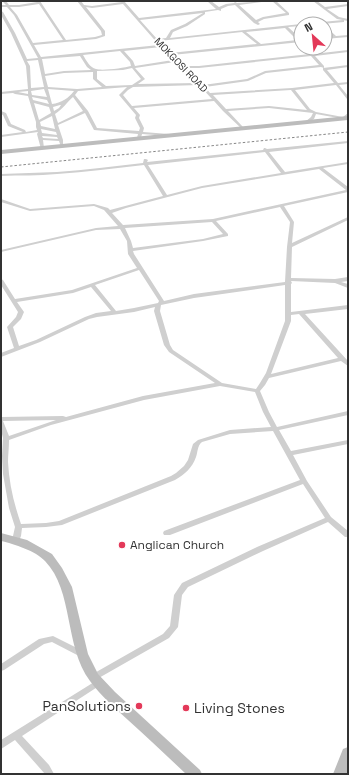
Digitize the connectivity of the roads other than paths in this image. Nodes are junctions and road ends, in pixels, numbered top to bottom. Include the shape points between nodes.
1 (4, 1) edge
2 (79, 1) edge
3 (209, 1) edge
4 (232, 1) edge
5 (267, 1) edge
6 (274, 1) edge
7 (315, 1) edge
8 (39, 2) edge
9 (123, 2) edge
10 (236, 4) junction
11 (1, 6) edge
12 (19, 6) junction
13 (82, 6) junction
14 (348, 6) edge
15 (92, 7) junction
16 (10, 8) junction
17 (325, 8) junction
18 (86, 10) junction
19 (220, 10) junction
20 (209, 11) junction
21 (1, 12) edge
22 (15, 15) junction
23 (338, 18) junction
24 (138, 19) junction
25 (348, 20) edge
26 (255, 22) junction
27 (334, 22) joint
28 (286, 26) junction
29 (293, 26) edge
30 (262, 29) junction
31 (243, 31) junction
32 (293, 34) edge
33 (348, 36) edge
34 (335, 37) edge
35 (167, 39) junction
36 (156, 40) junction
37 (65, 41) junction
38 (293, 42) edge
39 (31, 44) junction
40 (260, 45) junction
41 (162, 46) junction
42 (121, 50) junction
43 (348, 51) edge
44 (333, 52) edge
45 (169, 54) junction
46 (81, 55) junction
47 (294, 56) edge
48 (315, 56) edge
49 (40, 59) junction
50 (26, 60) junction
51 (176, 61) junction
52 (348, 66) edge
53 (133, 67) junction
54 (182, 67) junction
55 (323, 67) junction
56 (95, 71) junction
57 (44, 76) junction
58 (348, 83) edge
59 (336, 84) junction
60 (201, 85) junction
61 (129, 86) junction
62 (105, 87) junction
63 (46, 88) junction
64 (292, 89) junction
65 (29, 90) junction
66 (77, 90) junction
67 (3, 92) edge
68 (72, 94) junction
69 (209, 94) junction
70 (348, 98) edge
71 (31, 99) junction
72 (49, 99) junction
73 (215, 100) junction
74 (65, 102) junction
75 (131, 106) junction
76 (51, 107) junction
77 (224, 110) junction
78 (1, 112) edge
79 (86, 112) junction
80 (314, 112) junction
81 (53, 114) junction
82 (90, 116) junction
83 (346, 116) edge
84 (76, 117) junction
85 (307, 122) junction
86 (56, 125) junction
87 (39, 128) junction
88 (242, 128) junction
89 (26, 131) junction
90 (139, 135) junction
91 (1, 136) edge
92 (60, 138) junction
93 (40, 139) junction
94 (348, 140) edge
95 (42, 148) junction
96 (265, 149) junction
97 (1, 152) edge
98 (146, 162) junction
99 (348, 163) edge
100 (320, 168) junction
101 (283, 173) junction
102 (1, 175) edge
103 (348, 190) edge
104 (166, 196) junction
105 (1, 200) edge
106 (282, 206) junction
107 (109, 212) junction
108 (348, 218) edge
109 (213, 220) junction
110 (121, 226) junction
111 (289, 247) junction
112 (131, 250) junction
113 (1, 251) edge
114 (141, 268) junction
115 (348, 280) edge
116 (1, 281) edge
117 (289, 281) junction
118 (335, 282) junction
119 (92, 285) junction
120 (348, 286) edge
121 (15, 301) junction
122 (160, 303) junction
123 (348, 306) edge
124 (115, 313) junction
125 (301, 313) junction
126 (289, 314) junction
127 (17, 349) junction
128 (1, 355) edge
129 (346, 361) edge
130 (266, 377) junction
131 (220, 384) junction
132 (257, 391) junction
133 (348, 413) edge
134 (69, 418) junction
135 (1, 419) edge
136 (1, 422) edge
137 (276, 429) junction
138 (348, 442) edge
139 (5, 444) edge
140 (290, 453) junction
141 (304, 481) junction
142 (329, 519) junction
143 (20, 526) junction
144 (167, 533) dead end
145 (348, 535) edge
146 (1, 538) edge
147 (16, 541) junction
148 (82, 654) junction
149 (1, 668) edge
150 (97, 680) junction
151 (16, 735) junction
152 (1, 744) edge
153 (348, 753) edge
154 (50, 774) edge
155 (195, 774) edge
156 (340, 774) edge

1 - 16 street
2 - 13 street
3 - 19 street
4 - 10 street
5 - 10 street
6 - 26 street via 288,14 263,18
7 - 17 street
8 - 12 street
8 - 37 street
9 - 15 street
9 - 24 street, MOKGOSI ROAD
10 - 19 street via 227,5
10 - 26 street
11 - 16 street
12 - 16 street
12 - 16 street
13 - 15 street
13 - 18 street
14 - 17 street
15 - 18 street
16 - 21 street
16 - 22 street
17 - 23 street
18 - 37 street via 104,35
19 - 20 street
20 - 24 street
20 - 35 street via 172,31
21 - 22 street
21 - 50 street
22 - 39 street
23 - 25 street
23 - 27 street
24 - 36 street, MOKGOSI ROAD
25 - 27 street
26 - 30 street
28 - 29 street
28 - 30 street
28 - 32 street
30 - 31 street
31 - 35 street
31 - 40 street
33 - 34 street
35 - 36 street
36 - 41 street, MOKGOSI ROAD
37 - 39 street
38 - 40 street
39 - 49 street
40 - 45 street
41 - 42 street
41 - 45 street, MOKGOSI ROAD
42 - 46 street
42 - 53 street via 132,62
43 - 44 street
45 - 51 street, MOKGOSI ROAD
46 - 49 street
46 - 56 street
47 - 54 street
48 - 55 street
49 - 50 street
49 - 57 street
50 - 65 street
51 - 53 street
51 - 54 street, MOKGOSI ROAD
52 - 55 street
53 - 56 street
53 - 61 street via 143,80
54 - 60 street, MOKGOSI ROAD
55 - 59 street
55 - 60 street via 265,72 248,80
56 - 57 street via 64,72
56 - 62 street via 95,79
57 - 63 street
58 - 59 street
59 - 64 street
59 - 70 street
60 - 61 street
60 - 69 street, MOKGOSI ROAD
61 - 62 street
61 - 75 street via 121,96
62 - 66 street
63 - 65 street
63 - 66 street
63 - 72 street
64 - 69 street
64 - 80 street via 309,110
65 - 67 street
65 - 71 street
66 - 68 street
67 - 71 street
68 - 74 street
68 - 79 street
69 - 73 street, MOKGOSI ROAD
71 - 72 street
71 - 76 street
71 - 87 street
72 - 76 street
73 - 75 street
73 - 77 street, MOKGOSI ROAD
74 - 76 street
74 - 81 street
75 - 90 street via 138,115 142,128
76 - 81 street
77 - 80 street via 270,107
77 - 88 street, MOKGOSI ROAD
78 - 89 street via 5,114 9,125
79 - 82 street
79 - 84 street
80 - 83 street
80 - 85 street via 315,116
81 - 86 street
81 - 87 street
82 - 84 street
82 - 90 street via 95,129
83 - 85 street
84 - 86 street
85 - 88 street
86 - 92 street
87 - 89 street
87 - 92 street
87 - 93 street
88 - 90 street
89 - 91 street
90 - 92 street
92 - 93 street
92 - 95 street
93 - 95 street
94 - 96 street
95 - 97 street
96 - 98 street
96 - 101 street
98 - 102 street via 34,175
98 - 104 street
99 - 100 street
100 - 101 street
100 - 103 street
101 - 104 street
103 - 106 street
104 - 107 street
105 - 107 street via 30,210 94,205 101,206
106 - 109 street
106 - 111 street via 292,222
107 - 110 street
108 - 111 street
109 - 110 street
109 - 112 street via 226,235
110 - 112 street
110 - 113 street via 90,230
111 - 117 street
112 - 114 street
114 - 119 street
114 - 122 street via 162,301
115 - 118 street
116 - 121 street
117 - 118 street
117 - 122 street
117 - 126 street
118 - 120 street
119 - 121 street via 73,291
119 - 124 street
121 - 127 street via 21,312 10,327
122 - 124 street
122 - 131 street via 157,312 164,338 171,351
123 - 125 street
124 - 127 street via 87,318
125 - 126 street
125 - 129 street
126 - 130 street via 283,337
127 - 128 street
129 - 130 street
130 - 132 street
131 - 132 street
131 - 134 street via 143,398
132 - 137 street
133 - 137 street
134 - 135 street
134 - 139 street
136 - 139 street
137 - 140 street
137 - 143 street via 230,432 200,441 196,444 195,453 183,473 173,478 60,523
138 - 140 street
139 - 143 street via 6,479 13,511
140 - 141 street
141 - 142 street
141 - 144 street
142 - 145 street
142 - 150 street via 186,585 178,594 174,627 166,636
143 - 147 street
146 - 147 street
147 - 148 street via 48,557 58,571 66,587
148 - 149 street via 53,639 42,641
148 - 150 street
150 - 151 street
150 - 155 street
151 - 152 street
151 - 154 street
153 - 156 street

